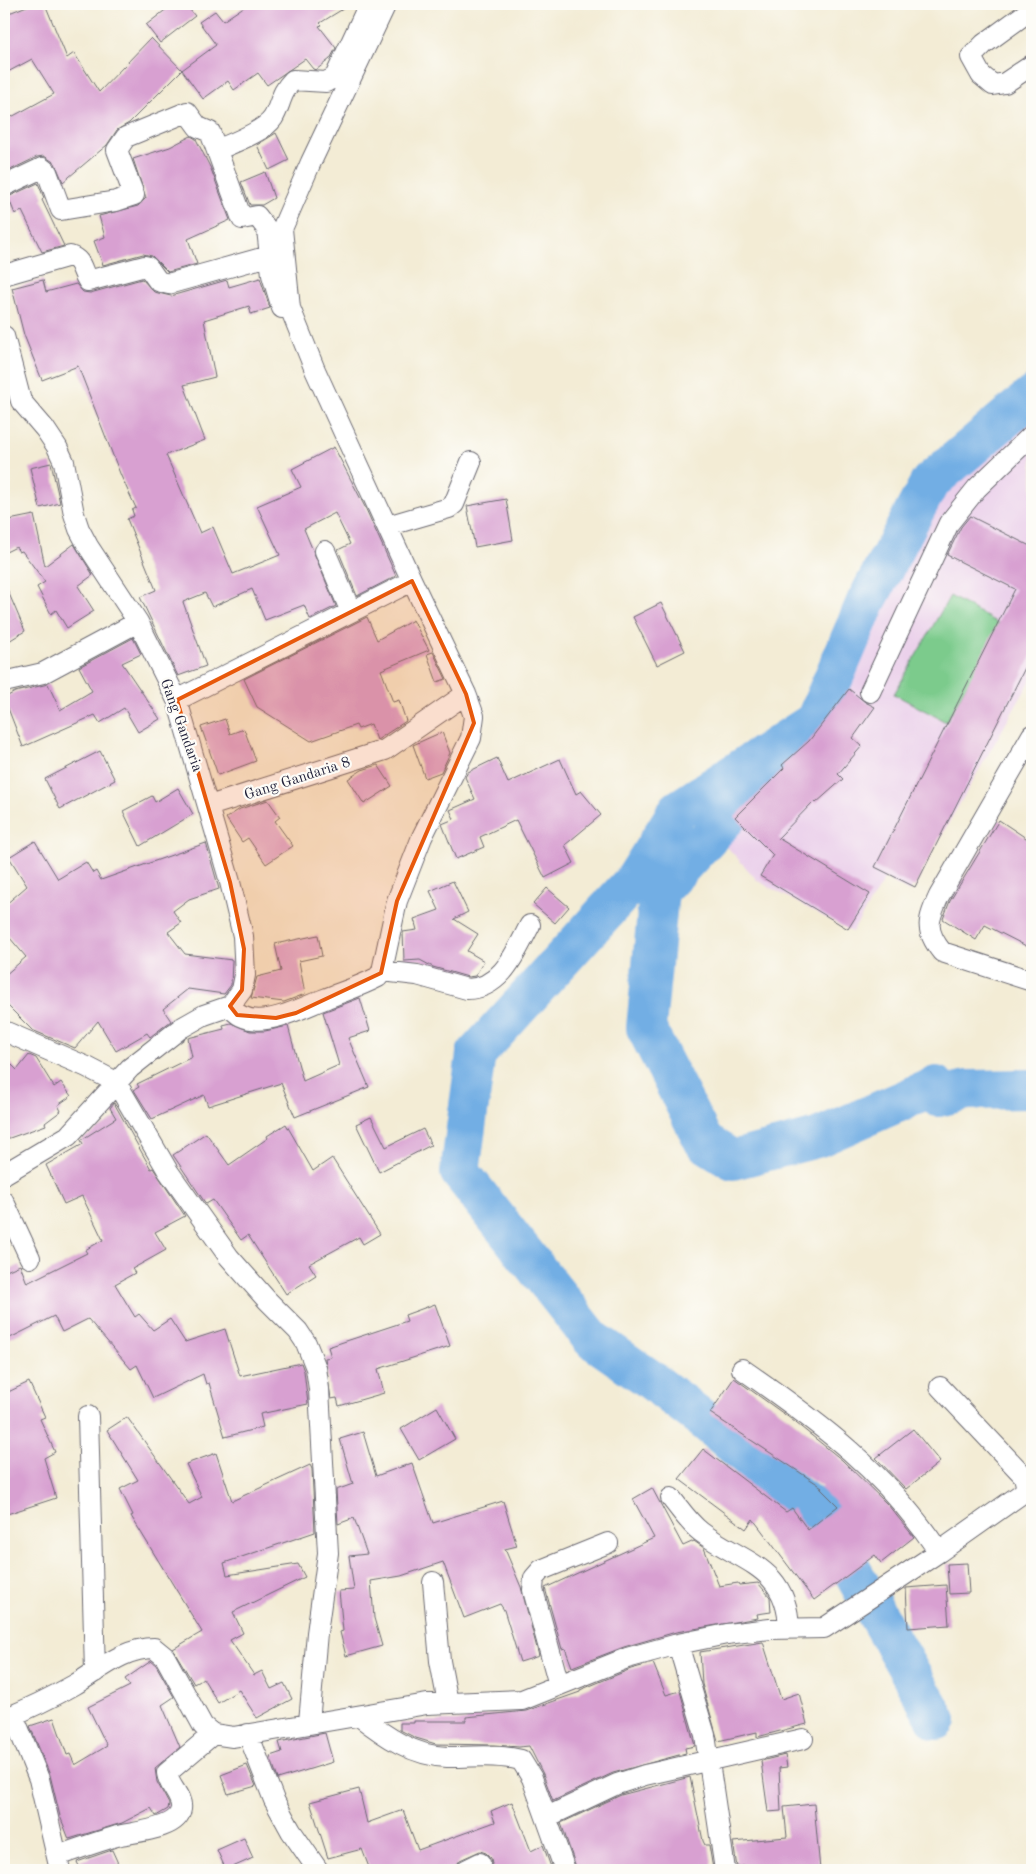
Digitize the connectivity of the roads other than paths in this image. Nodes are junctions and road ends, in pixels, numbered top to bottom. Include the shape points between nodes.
1 (369, 4) edge
2 (386, 4) edge
3 (1032, 9) edge
4 (1032, 65) edge
5 (217, 150) junction
6 (4, 186) edge
7 (275, 229) junction
8 (269, 256) junction
9 (4, 274) edge
10 (4, 336) edge
11 (298, 342) junction
12 (302, 367) dead end
13 (1032, 436) edge
14 (471, 462) dead end
15 (387, 526) junction
16 (325, 551) dead end
17 (412, 581) junction
18 (351, 612) junction
19 (138, 622) junction
20 (4, 682) edge
21 (870, 692) dead end
22 (466, 694) junction
23 (177, 700) junction
24 (1032, 736) edge
25 (210, 806) junction
26 (530, 925) dead end
27 (378, 975) junction
28 (1032, 981) edge
29 (230, 1006) junction
30 (4, 1031) edge
31 (116, 1082) junction
32 (4, 1174) edge
33 (4, 1202) edge
34 (30, 1258) dead end
35 (742, 1368) dead end
36 (940, 1387) dead end
37 (88, 1416) dead end
38 (671, 1498) dead end
39 (608, 1543) dead end
40 (938, 1552) junction
41 (433, 1582) dead end
42 (789, 1628) junction
43 (678, 1644) junction
44 (95, 1672) junction
45 (559, 1685) junction
46 (448, 1703) junction
47 (360, 1716) junction
48 (9, 1717) edge
49 (309, 1722) junction
50 (213, 1734) junction
51 (248, 1734) junction
52 (803, 1740) dead end
53 (709, 1760) junction
54 (547, 1817) junction
55 (60, 1866) edge
56 (318, 1870) edge
57 (565, 1870) edge
58 (725, 1870) edge

1 - 5 street via 335,77 326,82 293,80 286,87 273,118 265,126
2 - 7 street
3 - 4 street via 984,44 972,57 978,70 993,85 1005,83
5 - 6 street via 210,132 198,128 187,112 126,137 117,150 134,195 61,210 47,172 42,168
5 - 7 street via 242,219 257,216
7 - 8 street
7 - 11 street
8 - 9 street via 168,284 158,281 145,266 88,280 77,258 70,256
8 - 11 street via 272,275
10 - 19 street, Gang Gandaria via 21,401 45,429 64,462 80,529
11 - 12 street
11 - 15 street
13 - 21 street via 977,488 949,523
14 - 15 street via 454,504 449,508
15 - 17 street
16 - 18 street
17 - 18 street
17 - 22 street
18 - 23 street
19 - 20 street via 43,672
19 - 23 street, Gang Gandaria
22 - 25 street, Gang Gandaria 8 via 385,750
22 - 27 street via 474,716 471,738 422,836 392,920
23 - 25 street, Gang Gandaria
24 - 28 street via 939,896 930,917 929,929 942,952
25 - 29 street, Gang Gandaria via 244,949 242,990
26 - 27 street via 503,972 475,989 417,974
27 - 29 street via 349,991 276,1018 244,1018
29 - 31 street via 194,1019
30 - 31 street
31 - 32 street via 68,1136
31 - 49 street via 168,1171 240,1270 298,1331 316,1368 325,1461 328,1553
33 - 34 street
35 - 40 street via 816,1421 857,1456 908,1509
36 - 40 street via 1024,1476 1026,1485 1019,1497
37 - 44 street
38 - 42 street via 702,1533 771,1576 785,1602
39 - 45 street via 541,1570 534,1578 533,1590
40 - 42 street via 824,1628
41 - 46 street via 440,1661
42 - 43 street via 727,1634
43 - 45 street via 627,1658
43 - 53 street via 705,1735
44 - 48 street via 55,1696
44 - 50 street via 136,1650 154,1648 165,1657 203,1726
45 - 46 street via 522,1700
46 - 47 street
47 - 49 street
47 - 54 street via 397,1743 420,1753 521,1760 532,1778
48 - 55 street via 39,1779
49 - 51 street
50 - 51 street via 232,1737
50 - 55 street via 167,1773 168,1781 182,1804 177,1817 152,1830 117,1836
51 - 56 street via 274,1800
52 - 53 street
53 - 54 street via 617,1784
53 - 58 street
54 - 57 street

